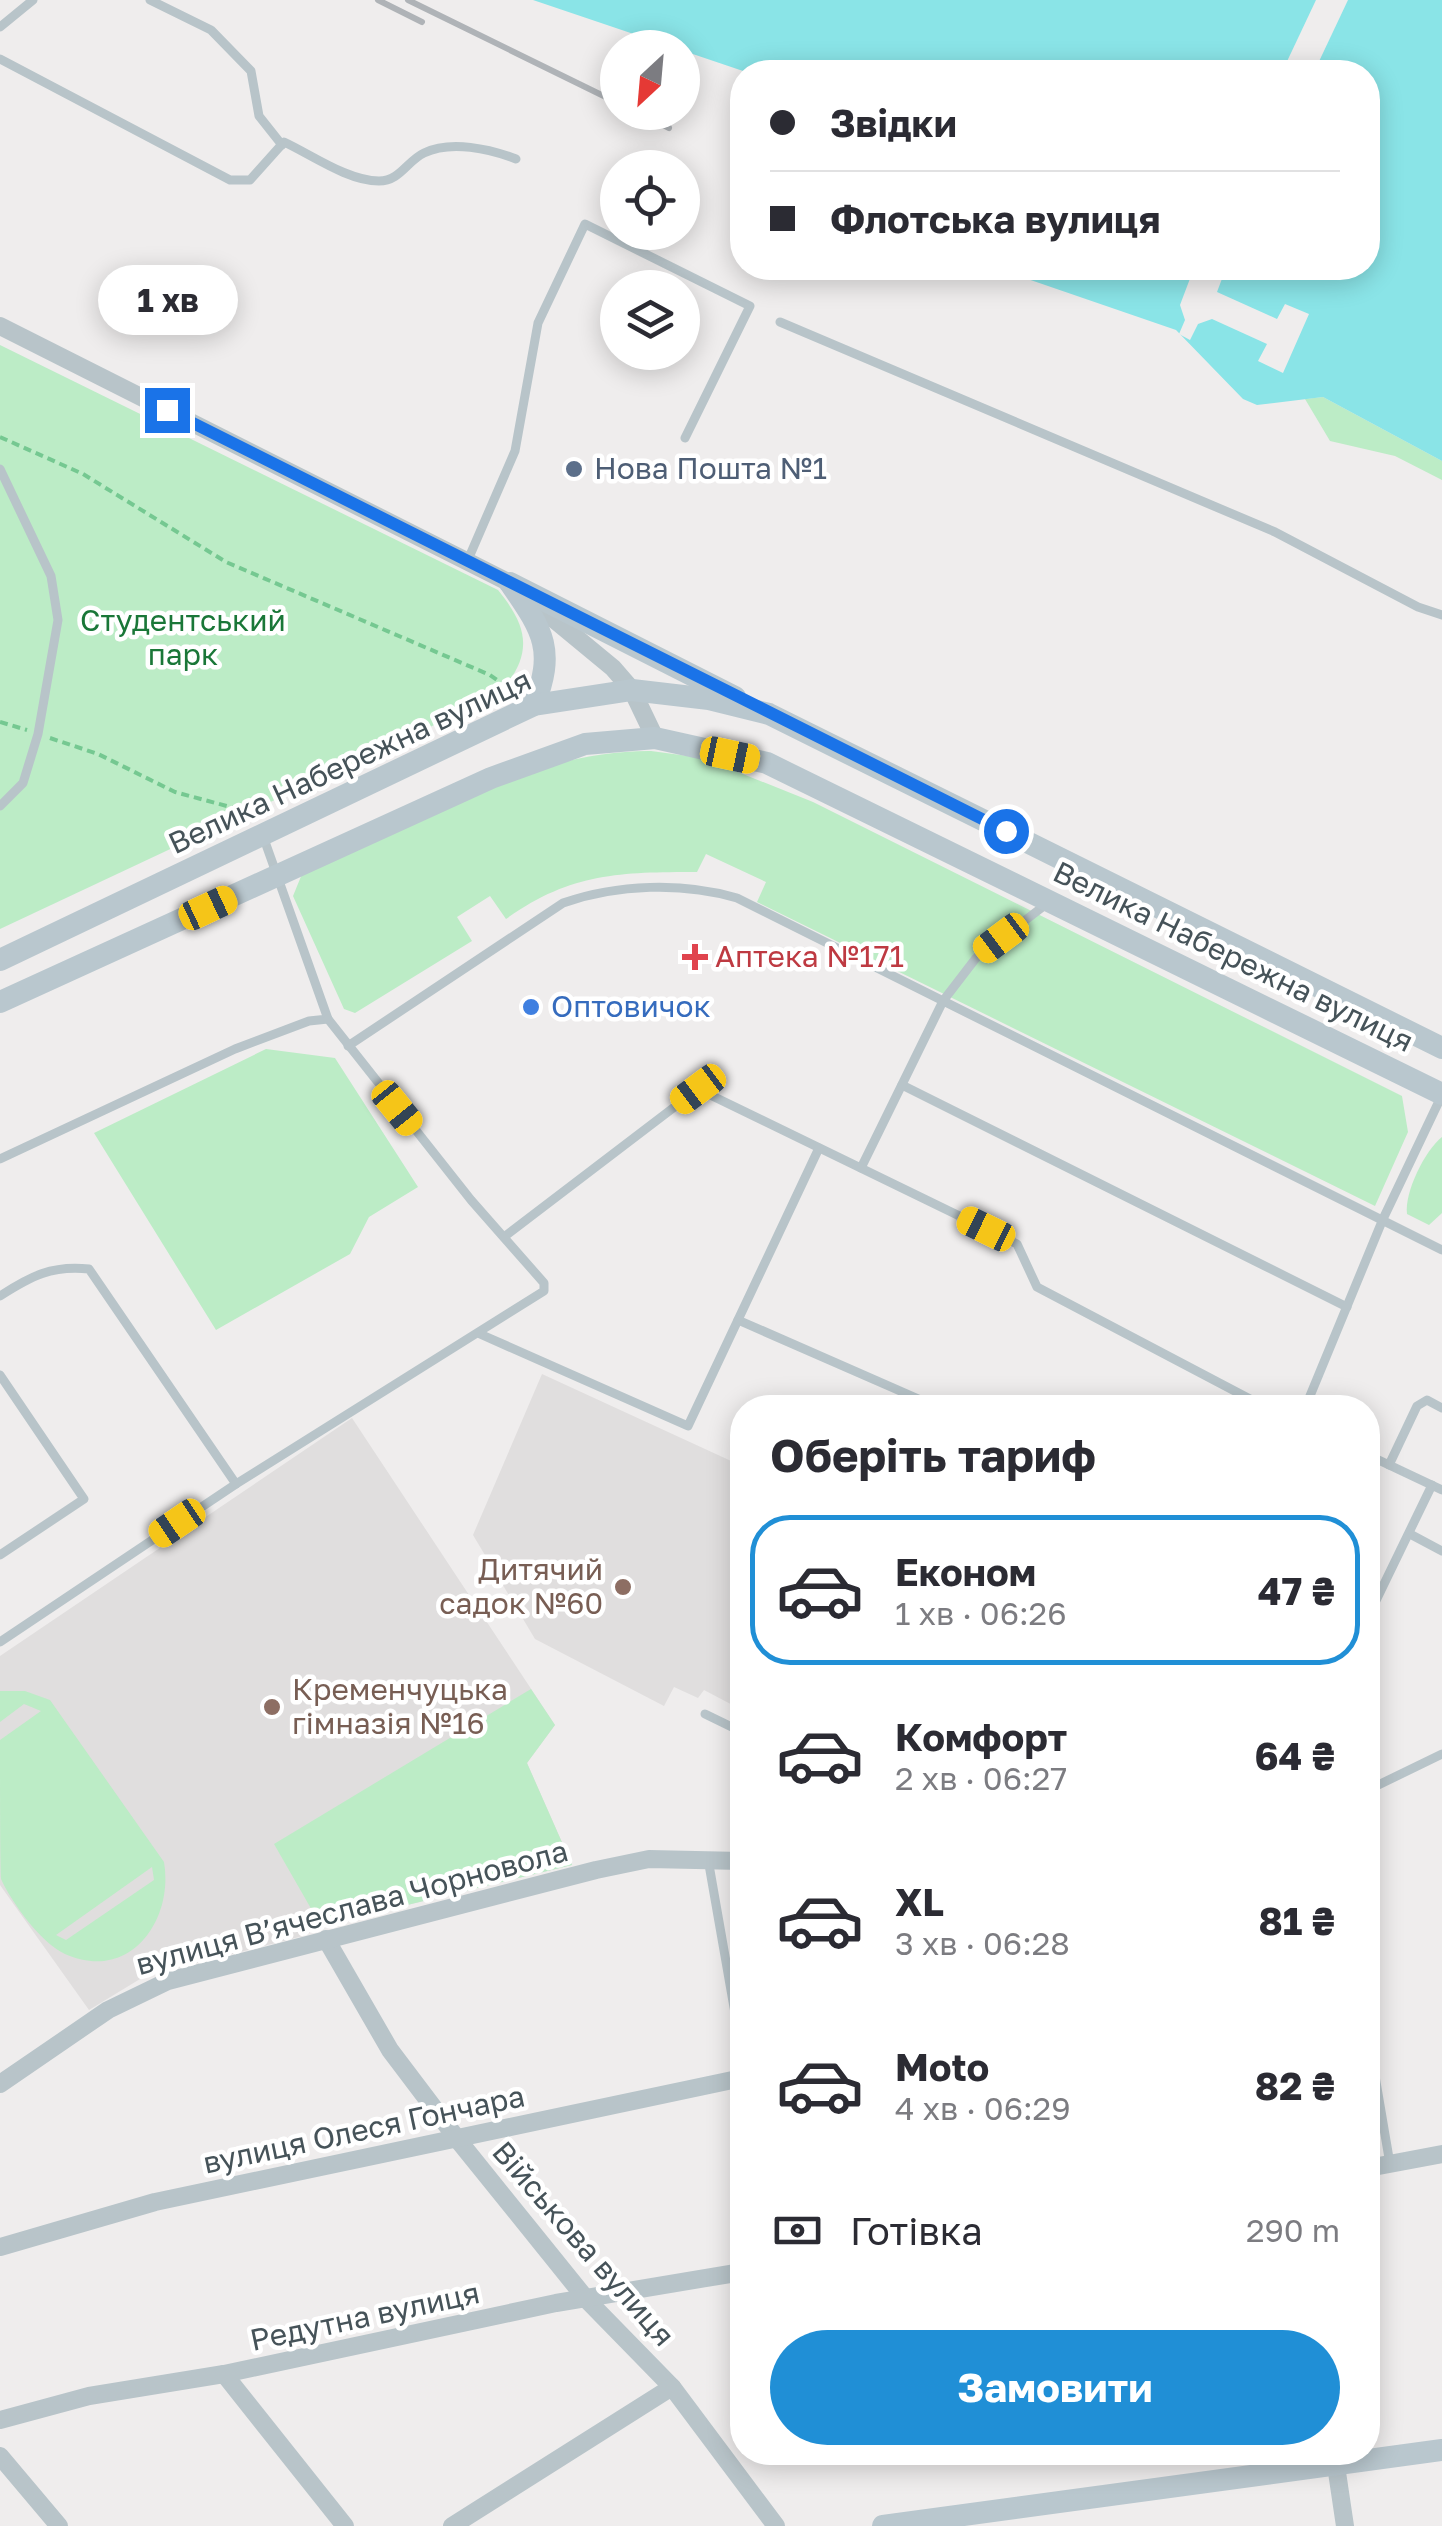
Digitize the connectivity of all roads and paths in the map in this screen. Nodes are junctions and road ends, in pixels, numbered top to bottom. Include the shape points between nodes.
1 (32, 0) edge
2 (150, 0) edge
3 (0, 27) edge
4 (0, 60) edge
5 (282, 144) junction
6 (516, 160) dead end
7 (780, 322) dead end
8 (0, 326) edge
9 (0, 437) edge
10 (685, 438) dead end
11 (0, 469) edge
12 (468, 562) junction
13 (510, 583) junction
14 (1442, 615) edge
15 (632, 690) junction
16 (534, 705) junction
17 (769, 714) junction
18 (0, 722) edge
19 (38, 734) junction
20 (654, 738) junction
21 (0, 806) edge
22 (284, 822) junction
23 (262, 834) junction
24 (277, 876) junction
25 (1052, 900) junction
26 (0, 960) edge
27 (943, 1000) junction
28 (0, 1002) edge
29 (328, 1019) junction
30 (348, 1046) junction
31 (1442, 1048) edge
32 (902, 1084) junction
33 (1442, 1094) edge
34 (819, 1148) junction
35 (0, 1159) edge
36 (861, 1168) junction
37 (1383, 1219) junction
38 (504, 1237) junction
39 (1442, 1250) edge
40 (0, 1296) edge
41 (1347, 1307) junction
42 (738, 1320) junction
43 (480, 1334) junction
44 (0, 1375) edge
45 (909, 1395) edge
46 (1242, 1395) edge
47 (1310, 1395) edge
48 (1442, 1408) edge
49 (1380, 1461) edge
50 (1389, 1465) junction
51 (236, 1484) junction
52 (1432, 1485) junction
53 (1442, 1490) edge
54 (1410, 1534) junction
55 (1442, 1550) edge
56 (0, 1555) edge
57 (1380, 1593) edge
58 (0, 1642) edge
59 (705, 1714) dead end
60 (730, 1726) edge
61 (1442, 1754) edge
62 (1380, 1784) edge
63 (708, 1859) junction
64 (730, 1861) edge
65 (326, 1940) junction
66 (730, 1985) edge
67 (730, 2081) edge
68 (0, 2084) edge
69 (1380, 2105) edge
70 (458, 2140) junction
71 (1442, 2154) edge
72 (1390, 2164) junction
73 (1380, 2166) edge
74 (0, 2247) edge
75 (730, 2274) edge
76 (586, 2300) junction
77 (224, 2374) junction
78 (672, 2387) junction
79 (0, 2420) edge
80 (1442, 2450) edge
81 (1380, 2455) edge
82 (0, 2456) edge
83 (730, 2465) edge
84 (730, 2465) edge
85 (1289, 2465) edge
86 (1336, 2465) edge
87 (60, 2526) edge
88 (345, 2526) edge
89 (452, 2526) edge
90 (776, 2526) edge
91 (884, 2526) edge
92 (1344, 2526) edge

1 - 3 lane
2 - 5 lane via 211,30 252,71 259,116
4 - 5 lane via 230,180 250,180
5 - 6 lane via 379,181 396,177 425,152 490,149
7 - 14 lane via 1275,532
8 - 12 street
9 - 16 path via 83,474 226,562 490,675
10 - 12 lane via 750,306 585,224 538,322 514,451
11 - 19 lane via 56,594
12 - 13 street
13 - 15 street
13 - 16 street via 547,644
13 - 17 street
15 - 16 street, Велика Набережна вулиця
15 - 17 street, Велика Набережна вулиця
15 - 20 street
16 - 22 street, Велика Набережна вулиця
17 - 31 street, Велика Набережна вулиця
18 - 19 path
19 - 21 lane via 22,783
19 - 22 path via 175,792
20 - 24 street, Велика Набережна вулиця via 585,744 492,778
20 - 25 street, Велика Набережна вулиця via 767,763
22 - 23 street, Велика Набережна вулиця
23 - 24 lane
23 - 26 street, Велика Набережна вулиця
24 - 28 street, Велика Набережна вулиця
24 - 29 lane
25 - 27 lane via 976,958
25 - 33 street, Велика Набережна вулиця
27 - 30 lane via 738,898 704,888 622,890 563,903
27 - 32 lane
27 - 37 lane
29 - 30 lane
29 - 35 lane via 236,1049
30 - 38 lane
32 - 36 lane
32 - 41 lane
33 - 37 lane
34 - 36 lane
34 - 38 lane via 698,1089
34 - 42 lane
36 - 46 lane via 1017,1244 1037,1287
37 - 39 lane
37 - 41 lane
38 - 43 lane via 544,1290
40 - 51 lane via 35,1273 89,1269
41 - 47 lane
42 - 43 lane via 688,1426
42 - 45 lane
43 - 51 lane
44 - 56 lane via 84,1499
48 - 50 lane via 1427,1400 1417,1406
49 - 50 lane
50 - 52 lane
51 - 58 lane
52 - 53 lane
52 - 54 lane
54 - 55 lane
54 - 57 lane
59 - 60 lane
61 - 62 lane
63 - 64 street, вулиця Вʼячеслава Чорновола
63 - 65 street, вулиця Вʼячеслава Чорновола via 596,1870
63 - 66 lane
65 - 68 street, вулиця Вʼячеслава Чорновола via 139,1992
65 - 70 street, Військова вулиця via 390,2050
67 - 70 street, вулиця Олеся Гончара
69 - 72 lane
70 - 74 street, вулиця Олеся Гончара via 155,2202
70 - 76 street, Військова вулиця
71 - 72 street
72 - 73 street
75 - 76 street, Редутна вулиця
76 - 77 street, Редутна вулиця
76 - 78 street, Військова вулиця
77 - 79 street, Редутна вулиця via 89,2396
77 - 88 street
78 - 83 street, Військова вулиця
78 - 89 street
80 - 81 street
82 - 87 street
84 - 90 street, Військова вулиця
85 - 91 street
86 - 92 street

